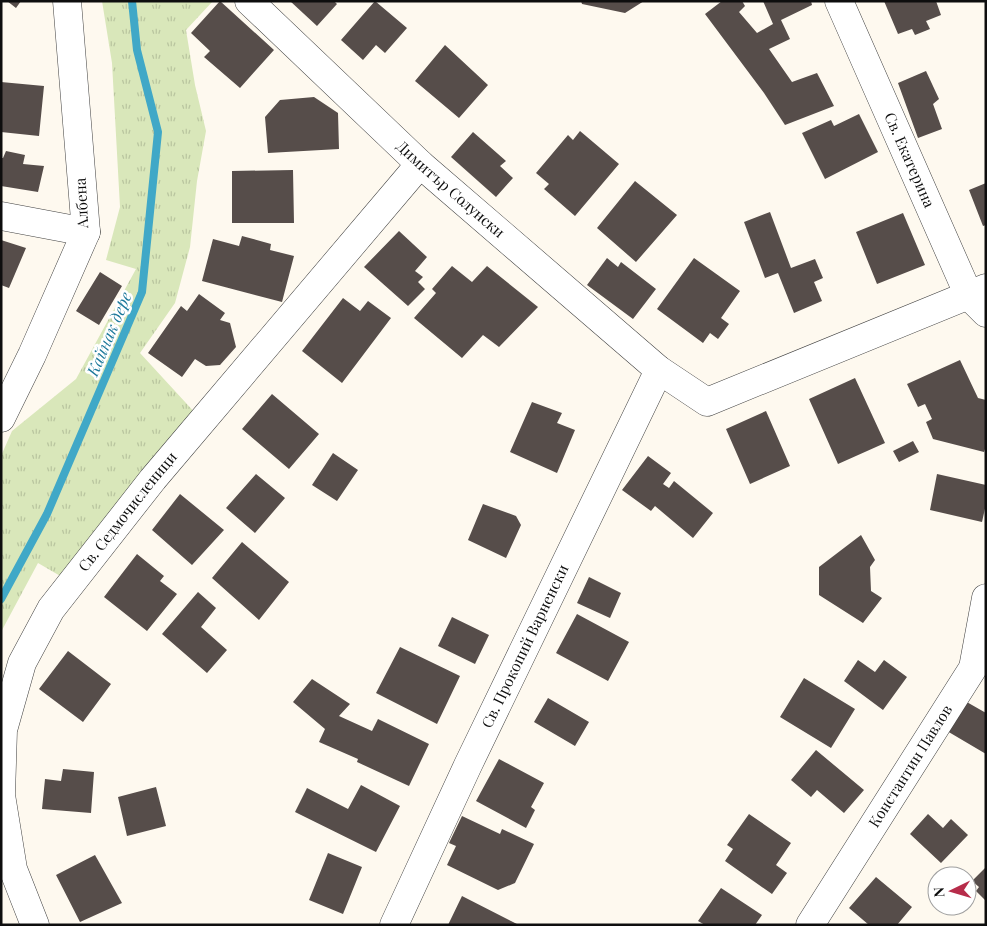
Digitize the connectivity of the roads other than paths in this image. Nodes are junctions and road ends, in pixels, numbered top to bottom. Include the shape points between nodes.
1 (66, 1) edge
2 (249, 1) edge
3 (839, 1) edge
4 (420, 164) junction
5 (1, 216) edge
6 (86, 232) junction
7 (980, 299) edge
8 (659, 370) junction
9 (1, 418) edge
10 (986, 598) edge
11 (35, 925) edge
12 (394, 925) edge
13 (810, 925) edge

1 - 6 street, Албена
2 - 4 street, Димитър Солунски
3 - 7 street, Св. Екатерина
4 - 8 street, Димитър Солунски
4 - 11 street, Св. Седмочисленици via 153,479 50,609 22,663 3,730 1,795 13,869
5 - 6 street
6 - 9 street, Албена
7 - 8 street, Димитър Солунски via 707,402
8 - 12 street, Св. Прокопий Варненски
10 - 13 street, Константин Павлов via 973,668

